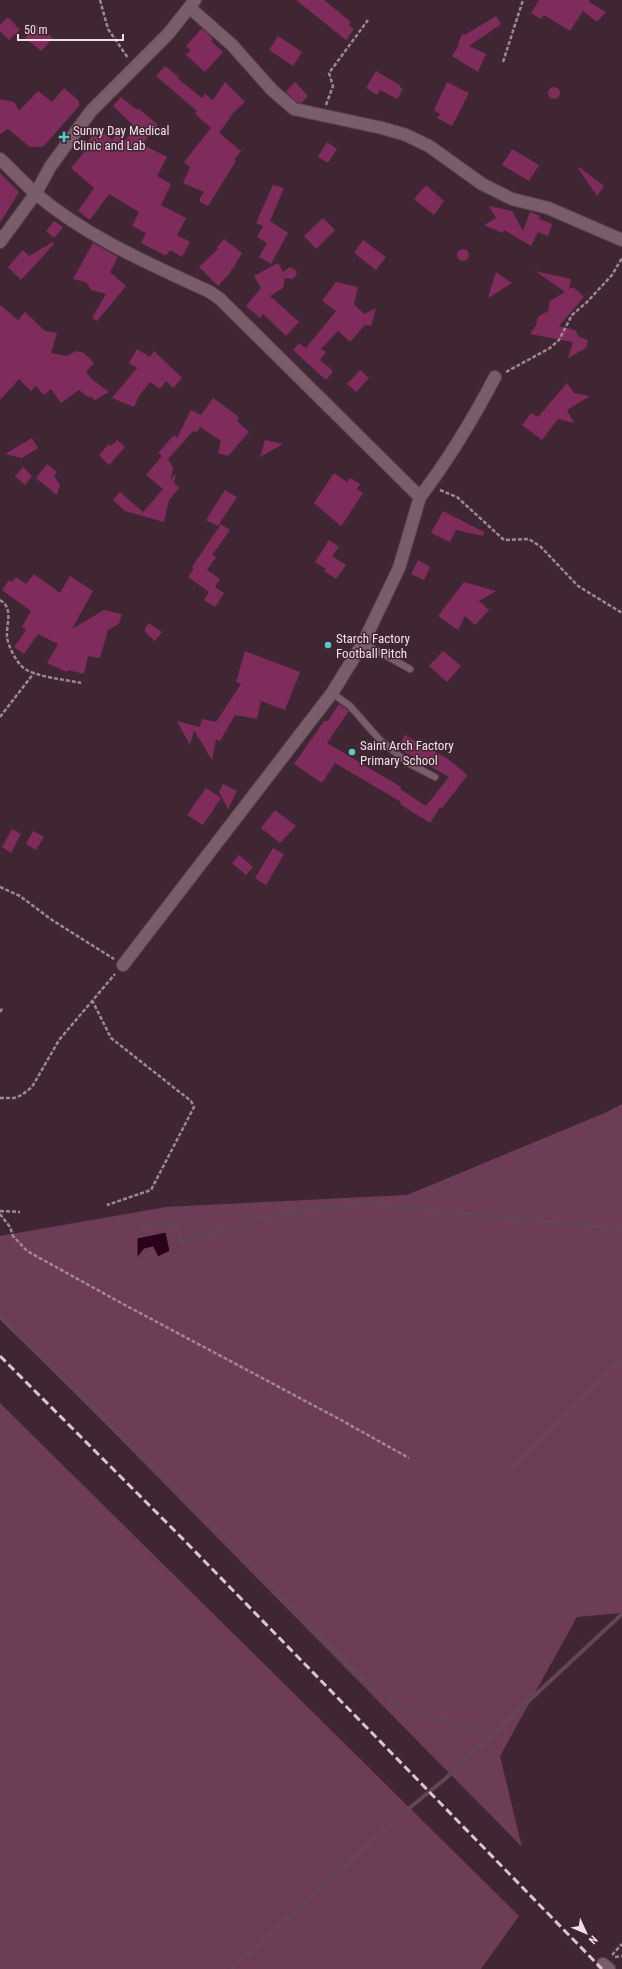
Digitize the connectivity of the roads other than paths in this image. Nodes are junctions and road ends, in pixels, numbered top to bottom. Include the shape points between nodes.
1 (192, 4) edge
2 (0, 159) edge
3 (36, 193) junction
4 (622, 240) edge
5 (0, 242) edge
6 (495, 378) road end
7 (420, 497) junction
8 (363, 643) junction
9 (410, 669) dead end
10 (332, 693) junction
11 (435, 777) dead end
12 (123, 965) road end

1 - 3 street via 136,68 91,110 50,167
1 - 4 street via 284,102 294,109 406,135 429,146 482,184 512,199 548,208
2 - 3 street
3 - 5 street
3 - 7 street via 75,222 111,244 220,299
6 - 7 street via 468,426
7 - 8 street via 399,568
8 - 9 lane
8 - 10 street
10 - 11 lane via 350,706 380,740 408,763
10 - 12 street

